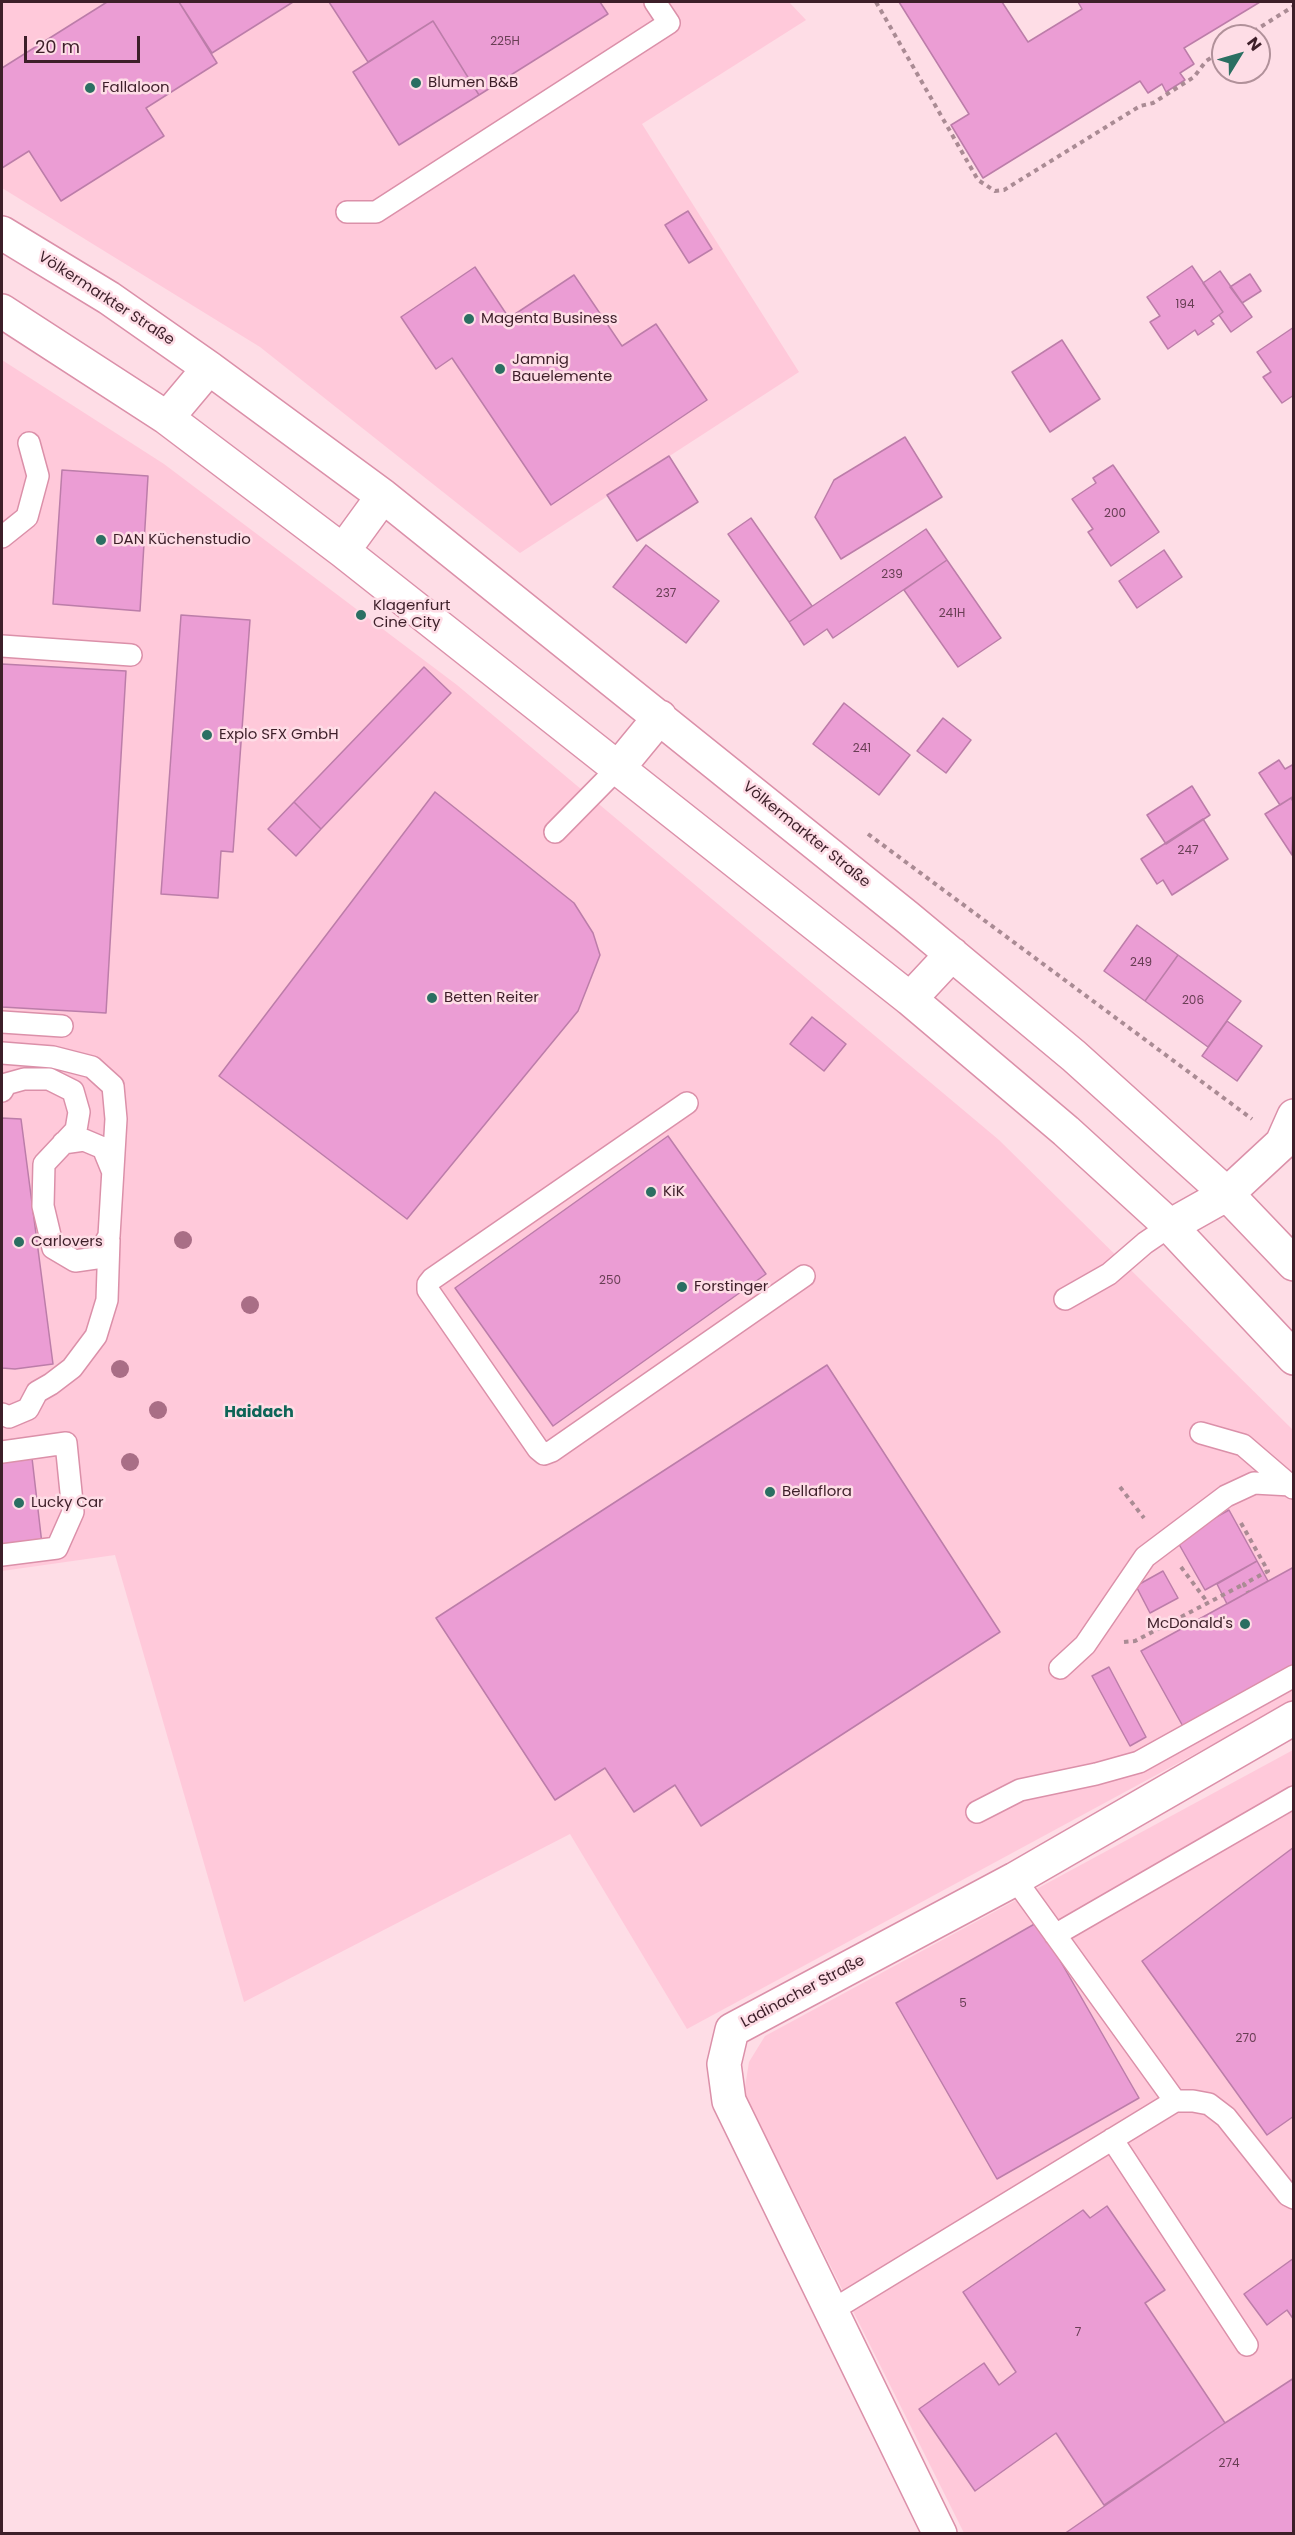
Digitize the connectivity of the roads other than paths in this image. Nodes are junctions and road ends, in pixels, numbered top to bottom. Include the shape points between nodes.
1 (655, 2) edge
2 (347, 212) dead end
3 (2, 233) edge
4 (2, 311) edge
5 (209, 368) junction
6 (167, 418) junction
7 (29, 443) dead end
8 (383, 496) junction
9 (2, 537) edge
10 (343, 551) junction
11 (2, 646) edge
12 (131, 655) dead end
13 (660, 717) junction
14 (618, 768) junction
15 (555, 832) dead end
16 (952, 954) junction
17 (910, 999) junction
18 (2, 1022) edge
19 (62, 1026) dead end
20 (2, 1053) edge
21 (2, 1091) edge
22 (687, 1103) dead end
23 (1293, 1116) edge
24 (63, 1143) junction
25 (113, 1175) junction
26 (1227, 1194) junction
27 (1170, 1226) junction
28 (109, 1236) junction
29 (1293, 1264) edge
30 (804, 1276) dead end
31 (1065, 1299) dead end
32 (1293, 1358) edge
33 (2, 1414) edge
34 (1201, 1433) dead end
35 (2, 1452) edge
36 (1292, 1487) edge
37 (2, 1555) edge
38 (1060, 1668) dead end
39 (1293, 1676) edge
40 (1293, 1718) edge
41 (1293, 1797) edge
42 (977, 1812) dead end
43 (1015, 1879) junction
44 (1055, 1935) junction
45 (1175, 2101) junction
46 (1112, 2139) junction
47 (1293, 2198) edge
48 (831, 2311) junction
49 (1247, 2345) dead end
50 (940, 2534) edge

1 - 2 lane via 669,22 376,212
3 - 5 main road, Völkermarkter Straße via 109,298
4 - 6 main road
5 - 6 main road
5 - 8 main road, Völkermarkter Straße
6 - 10 main road
7 - 9 lane via 38,476 27,517
8 - 10 main road
8 - 13 main road, Völkermarkter Straße
10 - 14 main road
11 - 12 lane
13 - 14 main road
13 - 16 main road, Völkermarkter Straße
14 - 15 lane
14 - 17 main road
16 - 17 main road
16 - 26 main road, Völkermarkter Straße via 1074,1056
17 - 27 main road via 1066,1131
18 - 19 lane
20 - 25 lane via 53,1057 92,1067 113,1086
21 - 24 lane via 6,1084 24,1079 49,1079 73,1092 80,1112 76,1130
22 - 30 lane via 432,1279 428,1290 544,1454
23 - 26 main road via 1282,1143
24 - 25 lane via 84,1140 103,1148
24 - 28 lane via 44,1164 43,1206 53,1248 75,1261 96,1258
25 - 28 lane
26 - 27 main road
26 - 29 main road, Völkermarkter Straße
27 - 31 lane via 1109,1274
27 - 32 main road
28 - 33 lane via 107,1300 96,1336 72,1368 37,1392 28,1409 9,1417
34 - 36 lane via 1242,1445
35 - 37 lane via 66,1443 73,1512 57,1548
36 - 38 lane via 1254,1483 1226,1496 1146,1557 1085,1645
39 - 42 lane via 1139,1762 1020,1791
40 - 43 main road, Ladinacher Straße
41 - 44 lane
43 - 44 lane
43 - 48 main road, Ladinacher Straße via 732,2030 724,2064 729,2101
44 - 45 lane
45 - 46 lane
45 - 47 lane via 1209,2104 1226,2116
46 - 48 lane
46 - 49 lane
48 - 50 main road, Ladinacher Straße

